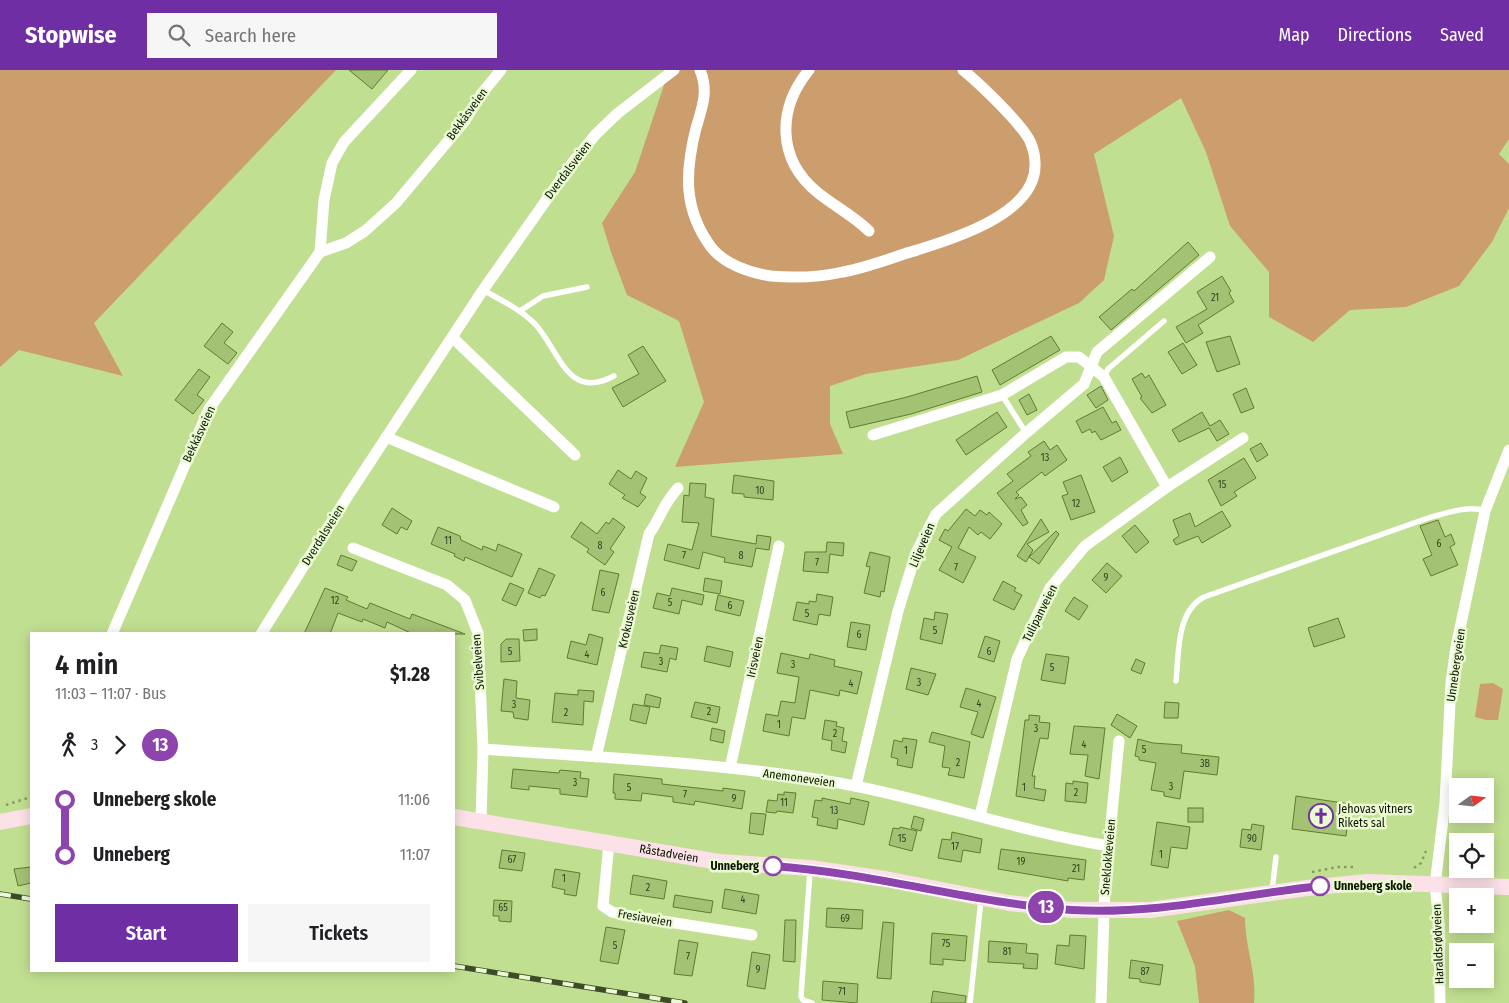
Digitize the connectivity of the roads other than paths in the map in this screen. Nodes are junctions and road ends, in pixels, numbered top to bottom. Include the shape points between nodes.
1 (411, 70) edge
2 (500, 70) edge
3 (674, 70) edge
4 (700, 70) edge
5 (809, 70) edge
6 (962, 70) edge
7 (869, 232) dead end
8 (320, 252) junction
9 (1210, 256) dead end
10 (587, 287) dead end
11 (483, 290) junction
12 (520, 311) junction
13 (1164, 321) dead end
14 (452, 337) junction
15 (1090, 367) junction
16 (614, 376) dead end
17 (1104, 377) junction
18 (1002, 395) junction
19 (1026, 433) junction
20 (873, 435) dead end
21 (386, 437) junction
22 (1243, 438) dead end
23 (1509, 451) edge
24 (575, 455) dead end
25 (1167, 487) junction
26 (678, 488) dead end
27 (554, 507) dead end
28 (1485, 511) junction
29 (779, 546) dead end
30 (353, 548) dead end
31 (113, 632) edge
32 (262, 632) edge
33 (1176, 681) dead end
34 (1119, 741) dead end
35 (483, 749) junction
36 (596, 757) junction
37 (730, 768) junction
38 (856, 786) junction
39 (30, 816) edge
40 (980, 816) junction
41 (455, 817) edge
42 (481, 821) junction
43 (0, 822) edge
44 (609, 843) junction
45 (1109, 846) junction
46 (1276, 857) dead end
47 (810, 868) junction
48 (1435, 885) junction
49 (1509, 888) edge
50 (1271, 893) junction
51 (981, 898) junction
52 (1104, 911) junction
53 (752, 934) dead end
54 (812, 1003) edge
55 (970, 1003) edge
56 (1101, 1003) edge
57 (1440, 1003) edge

1 - 8 street via 344,142 332,162 324,200
2 - 8 street, Bekkåsveien via 464,122 396,203 365,231
3 - 11 street, Dverdalsveien via 596,134
4 - 6 street via 705,89 689,163 688,194 693,213 701,232 718,253 744,269 773,276 841,272 955,238 991,220 1028,191 1036,164 1029,139
5 - 7 street via 797,84 788,105 786,126 793,163 818,193
8 - 31 street, Bekkåsveien via 209,409
9 - 15 street, Liljeveien via 1097,352
10 - 12 lane via 543,296
11 - 12 lane
11 - 14 street, Dverdalsveien
12 - 16 lane via 536,326 568,372 579,381 587,384 603,382
13 - 17 lane via 1108,369
14 - 21 street, Dverdalsveien
14 - 24 street
15 - 17 street
15 - 18 street via 1079,357 1066,357
15 - 19 street, Liljeveien via 1084,384
17 - 25 street
18 - 19 lane
18 - 20 street
19 - 38 street, Liljeveien via 955,495 936,514 926,530 898,611
21 - 27 street
21 - 32 street, Dverdalsveien
22 - 25 street, Tulipanveien
23 - 28 street, Unnebergveien
25 - 40 street, Tulipanveien via 1085,546 1050,588 1017,659
26 - 36 street, Krokusveien via 664,502 658,521 649,534
28 - 33 lane via 1466,510 1431,517 1204,597 1194,603 1184,622
28 - 48 street, Unnebergveien via 1451,683 1445,803
29 - 37 street, Irisveien
30 - 35 street, Svibelveien via 446,585 465,600 478,633
34 - 45 street, Sneklokkeveien
35 - 36 street, Anemoneveien
35 - 42 street, Svibelveien
36 - 37 street, Anemoneveien
37 - 38 street, Anemoneveien
38 - 40 street, Anemoneveien
39 - 43 main road
40 - 45 street, Anemoneveien via 1067,839
41 - 42 main road, Råstadveien
42 - 44 main road, Råstadveien
44 - 47 main road, Råstadveien via 719,862
44 - 53 street, Fresiaveien via 603,904 606,909 624,915
45 - 52 street, Sneklokkeveien
46 - 50 lane
47 - 51 main road, Råstadveien
47 - 54 lane via 801,996
48 - 49 main road, Råstadveien
48 - 50 main road, Råstadveien via 1367,882
48 - 57 street, Haraldsrødveien
50 - 52 main road, Råstadveien via 1150,910
51 - 52 main road, Råstadveien
51 - 55 lane
52 - 56 street, Sneklokkeveien

